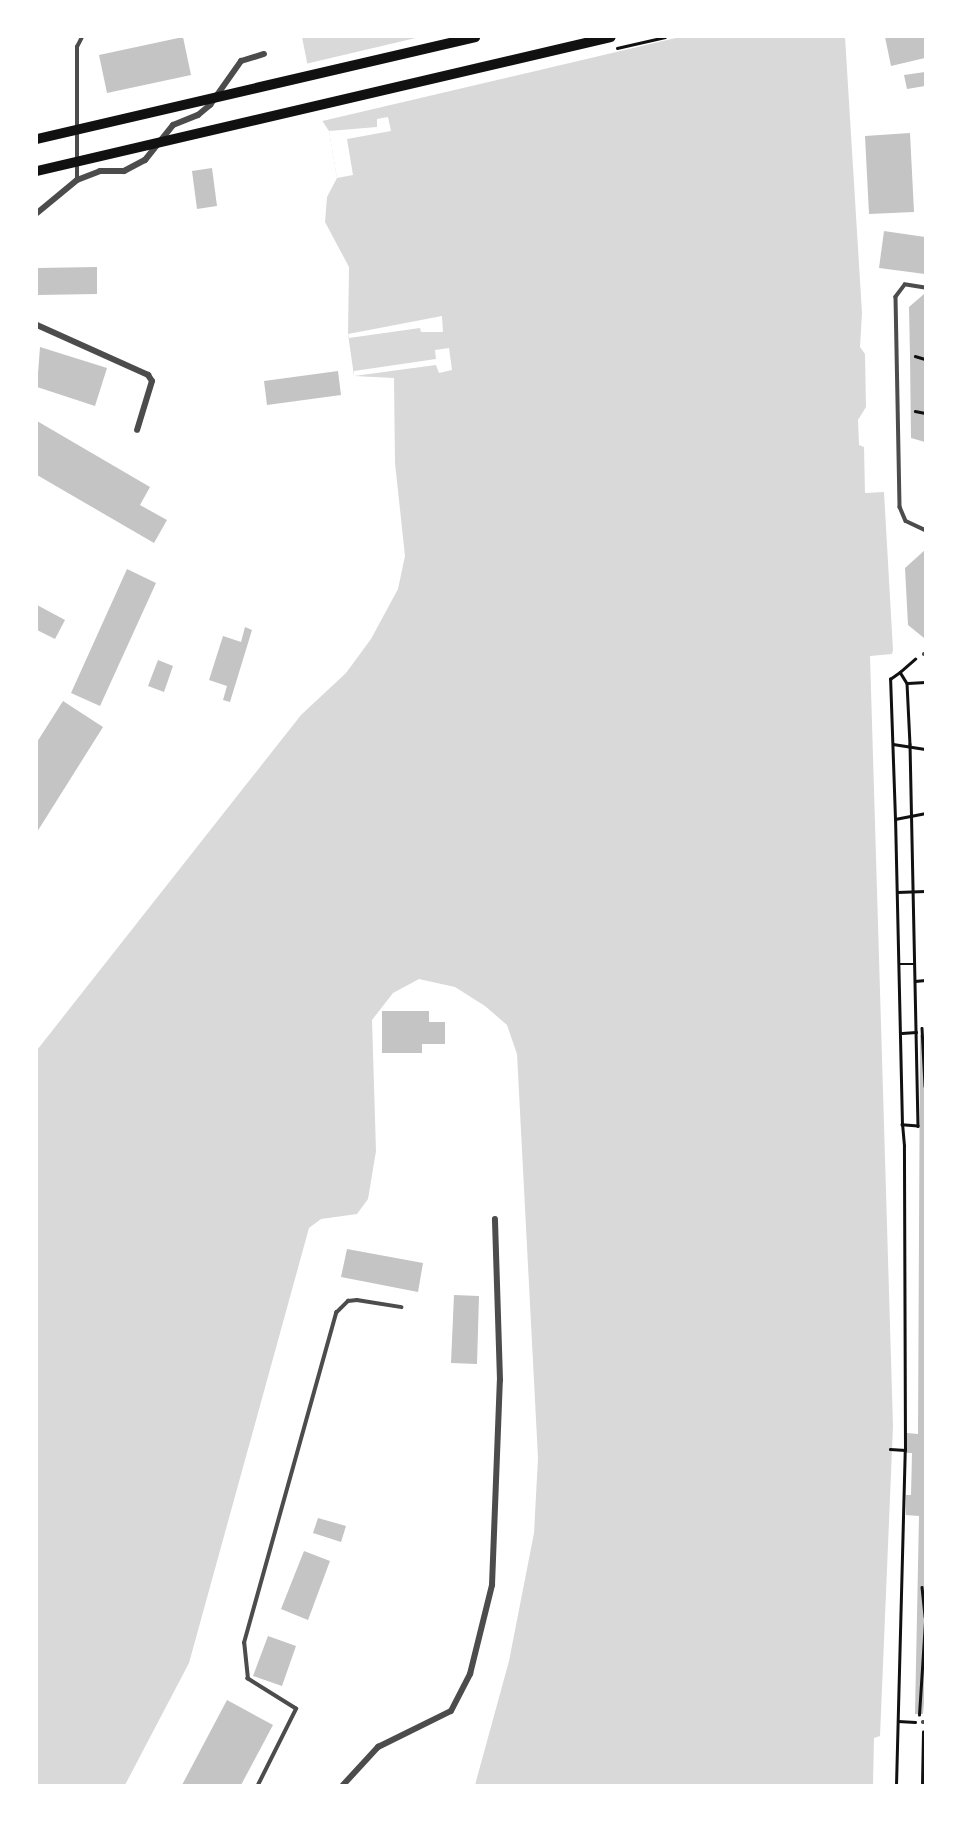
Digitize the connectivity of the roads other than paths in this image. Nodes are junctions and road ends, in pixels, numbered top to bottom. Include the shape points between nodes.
1 (82, 37) edge
2 (475, 37) edge
3 (611, 37) edge
4 (264, 54) dead end
5 (37, 139) edge
6 (37, 171) edge
7 (78, 180) junction
8 (37, 213) edge
9 (925, 288) edge
10 (37, 325) edge
11 (137, 430) dead end
12 (925, 530) edge
13 (495, 1219) dead end
14 (401, 1307) dead end
15 (258, 1785) edge
16 (343, 1785) edge

1 - 7 lane via 77,47
2 - 5 main road
3 - 6 main road
4 - 7 street via 241,61 210,105 198,116 173,125 145,160 124,171 100,171
7 - 8 street
9 - 12 lane via 905,285 896,297 900,507 909,524
10 - 11 street via 148,375 152,381
13 - 16 street via 500,1380 492,1585 470,1674 451,1711 378,1747
14 - 15 lane via 357,1300 348,1301 336,1313 244,1643 248,1679 296,1709

